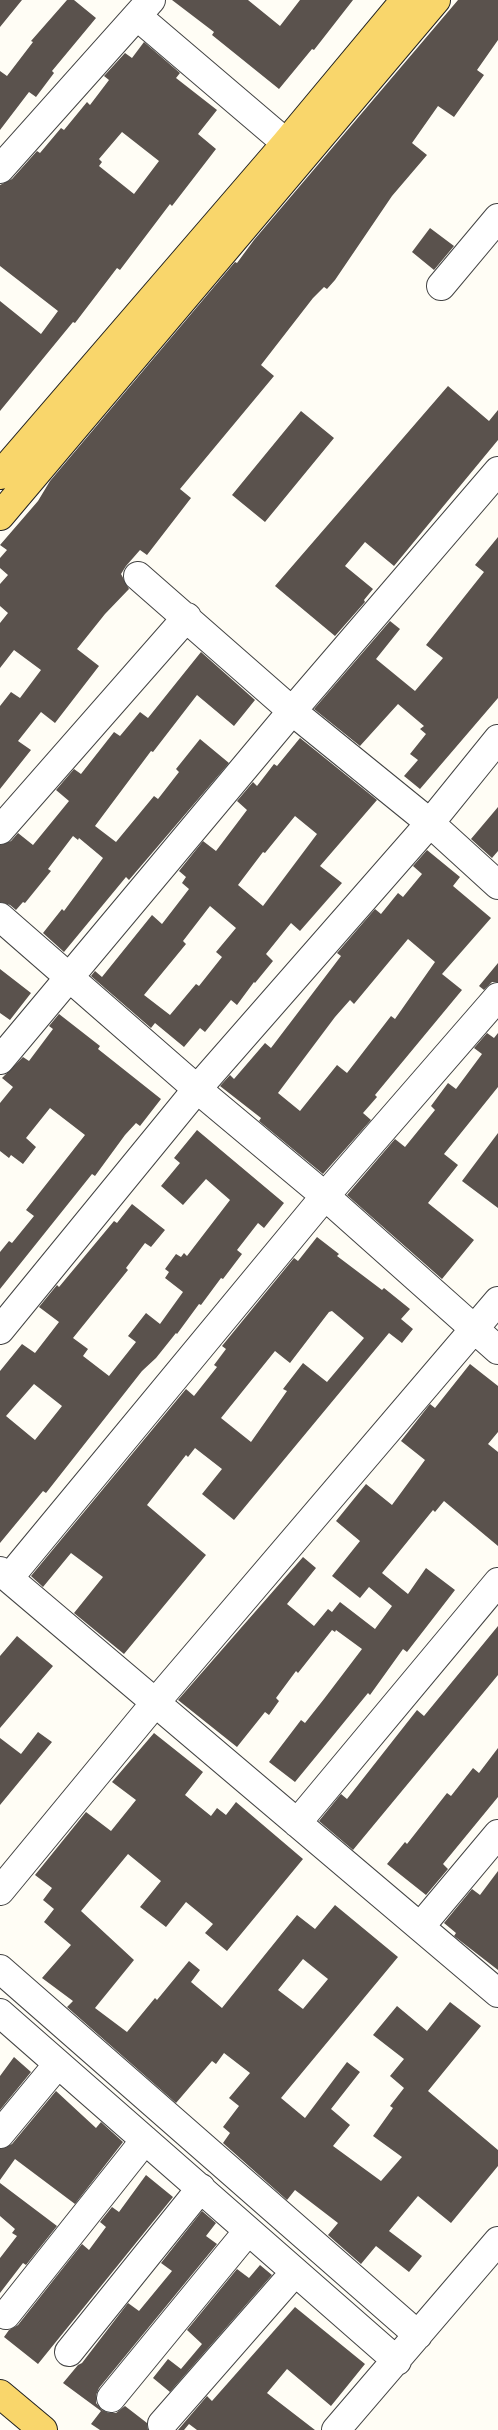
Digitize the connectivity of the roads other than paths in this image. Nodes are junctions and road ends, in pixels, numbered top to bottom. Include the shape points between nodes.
1 (404, 0) edge
2 (436, 0) edge
3 (144, 8) edge
4 (286, 144) junction
5 (0, 169) edge
6 (498, 218) edge
7 (441, 286) dead end
8 (498, 471) edge
9 (0, 475) edge
10 (0, 516) edge
11 (138, 576) dead end
12 (187, 617) junction
13 (292, 711) junction
14 (498, 738) edge
15 (430, 823) junction
16 (0, 830) edge
17 (498, 884) edge
18 (0, 917) edge
19 (70, 978) junction
20 (498, 997) edge
21 (0, 1060) edge
22 (197, 1090) junction
23 (325, 1196) junction
24 (498, 1301) edge
25 (0, 1330) edge
26 (474, 1330) junction
27 (498, 1350) edge
28 (4, 1575) edge
29 (498, 1582) edge
30 (155, 1703) junction
31 (297, 1823) junction
32 (498, 1834) edge
33 (0, 1890) edge
34 (420, 1928) junction
35 (0, 1969) edge
36 (498, 1994) edge
37 (2, 2020) edge
38 (58, 2064) junction
39 (0, 2134) edge
40 (145, 2140) junction
41 (200, 2188) junction
42 (248, 2230) junction
43 (498, 2241) edge
44 (295, 2272) junction
45 (6, 2315) dead end
46 (418, 2334) junction
47 (69, 2352) dead end
48 (397, 2361) junction
49 (0, 2394) edge
50 (111, 2398) dead end
51 (162, 2424) dead end
52 (32, 2427) edge
53 (336, 2430) edge

1 - 4 main road
2 - 10 main road
3 - 4 street
3 - 5 street
4 - 9 main road
6 - 7 street
8 - 13 street
11 - 12 street
12 - 13 street
12 - 16 street
13 - 15 street
13 - 19 street
14 - 15 street
15 - 17 street
15 - 22 street
18 - 19 street
19 - 21 street
19 - 22 street
20 - 23 street
22 - 23 street
22 - 25 street
23 - 26 street
23 - 28 street
24 - 26 street
26 - 27 street
26 - 30 street
28 - 30 street
29 - 31 street
30 - 31 street
30 - 33 street
31 - 34 street
32 - 34 street
34 - 36 street
35 - 46 street
37 - 38 street
38 - 39 street
38 - 40 street
40 - 41 street
40 - 45 street
41 - 42 street
41 - 47 street
42 - 44 street
42 - 50 street
43 - 46 street
44 - 48 street
44 - 51 street
46 - 48 street
48 - 53 street
49 - 52 main road

